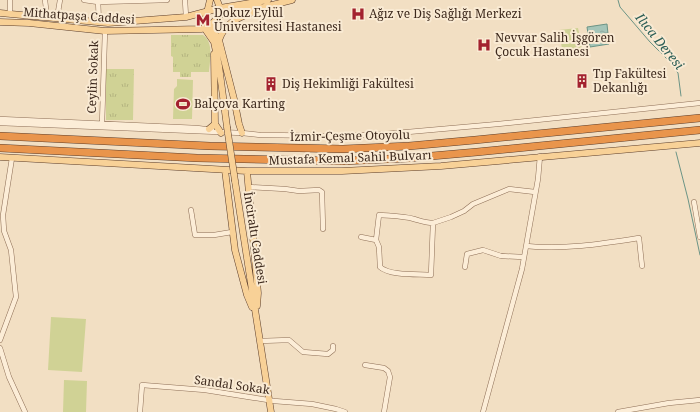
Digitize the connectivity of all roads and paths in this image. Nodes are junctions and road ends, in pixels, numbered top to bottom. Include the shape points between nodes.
1 (10, 0) edge
2 (45, 0) edge
3 (60, 0) edge
4 (84, 0) edge
5 (123, 0) edge
6 (153, 0) edge
7 (167, 0) edge
8 (185, 0) edge
9 (210, 0) edge
10 (217, 0) edge
11 (268, 0) edge
12 (292, 0) edge
13 (98, 1) edge
14 (262, 4) junction
15 (220, 8) junction
16 (207, 12) junction
17 (0, 13) edge
18 (10, 14) junction
19 (47, 17) junction
20 (185, 17) junction
21 (57, 18) junction
22 (0, 22) edge
23 (99, 23) junction
24 (211, 25) junction
25 (205, 29) junction
26 (184, 30) junction
27 (105, 31) junction
28 (217, 41) junction
29 (700, 102) edge
30 (700, 118) edge
31 (0, 119) edge
32 (0, 123) edge
33 (102, 124) junction
34 (215, 124) junction
35 (209, 129) junction
36 (700, 130) edge
37 (219, 133) junction
38 (242, 133) junction
39 (0, 136) edge
40 (700, 144) edge
41 (0, 148) edge
42 (540, 156) junction
43 (0, 157) edge
44 (12, 158) junction
45 (225, 170) junction
46 (247, 171) junction
47 (249, 187) junction
48 (535, 192) junction
49 (694, 202) dead end
50 (190, 210) dead end
51 (433, 223) junction
52 (323, 229) dead end
53 (232, 232) junction
54 (360, 237) dead end
55 (700, 237) edge
56 (376, 240) junction
57 (526, 246) junction
58 (523, 257) junction
59 (642, 266) dead end
60 (464, 267) dead end
61 (256, 316) junction
62 (0, 340) edge
63 (260, 341) junction
64 (333, 346) dead end
65 (0, 348) edge
66 (365, 365) dead end
67 (269, 400) junction
68 (700, 400) edge
69 (25, 412) edge
70 (140, 412) edge
71 (271, 412) edge
72 (345, 412) edge
73 (384, 412) edge
74 (483, 412) edge
75 (618, 412) edge

1 - 18 street
2 - 19 street
3 - 21 street
4 - 13 street
5 - 6 street
5 - 13 street
6 - 7 street
8 - 20 street
9 - 16 main road
10 - 15 main road
11 - 14 main road, Mithatpaşa Caddesi
12 - 14 main road, Mithatpaşa Caddesi
13 - 23 street
14 - 15 main road, Mithatpaşa Caddesi
14 - 24 main road, Mithatpaşa Caddesi via 222,13
14 - 28 main road via 230,23
15 - 16 main road, Mithatpaşa Caddesi
15 - 24 main road
16 - 20 main road, Mithatpaşa Caddesi
16 - 25 main road
17 - 18 main road, Mithatpaşa Caddesi
18 - 19 main road, Mithatpaşa Caddesi
19 - 21 main road, Mithatpaşa Caddesi
20 - 23 main road, Mithatpaşa Caddesi
20 - 26 main road via 188,23
21 - 23 main road, Mithatpaşa Caddesi
22 - 27 main road, Mithatpaşa Caddesi
24 - 25 main road, Mithatpaşa Caddesi
24 - 28 main road
25 - 26 main road, Mithatpaşa Caddesi
25 - 28 main road
26 - 27 main road, Mithatpaşa Caddesi
27 - 33 street, Ceylin Sokak
28 - 34 main road
28 - 38 main road
28 - 61 main road, İnciraltı Caddesi, bridge via 227,127
29 - 38 street, Mustafa Kemal Sahil Bulvarı via 393,134 346,136
30 - 39 highway, İzmir-Çeşme Otoyolu via 409,146 343,149 210,146
31 - 33 street, Mustafa Kemal Sahil Bulvarı
32 - 37 street, Mustafa Kemal Sahil Bulvarı
33 - 35 street, Mustafa Kemal Sahil Bulvarı
34 - 35 main road
34 - 37 main road
35 - 37 street, Mustafa Kemal Sahil Bulvarı
36 - 41 highway, İzmir-Çeşme Otoyolu via 409,158 343,161 197,158
37 - 38 street, Mustafa Kemal Sahil Bulvarı
40 - 42 main road, Mustafa Kemal Sahil Bulvarı
42 - 46 main road, Mustafa Kemal Sahil Bulvarı via 441,166 342,171
42 - 48 street
43 - 44 main road, Mustafa Kemal Sahil Bulvarı
44 - 45 main road, Mustafa Kemal Sahil Bulvarı
44 - 62 street via 3,214 4,231 11,250 16,297
45 - 46 main road, Mustafa Kemal Sahil Bulvarı
45 - 53 main road
46 - 47 main road
47 - 52 street via 319,190 322,192
47 - 61 main road via 258,293
48 - 51 street via 510,189
48 - 57 street
49 - 55 street
50 - 53 street via 194,235
51 - 56 street via 379,215
51 - 56 street via 431,275 391,273 383,270 380,267
53 - 61 main road via 247,295
54 - 56 street
57 - 58 street
57 - 59 street via 542,248 590,245 639,238
58 - 60 street via 501,256 483,250 467,254
58 - 74 street via 522,270
61 - 63 main road, İnciraltı Caddesi
63 - 64 street via 289,340 303,352 328,354
63 - 67 main road, İnciraltı Caddesi
65 - 69 street via 9,377
66 - 73 street via 388,371 390,377
67 - 70 street, Sandal Sokak via 204,390 142,385
67 - 71 main road, İnciraltı Caddesi
67 - 72 street, Sandal Sokak via 312,404
68 - 75 street

